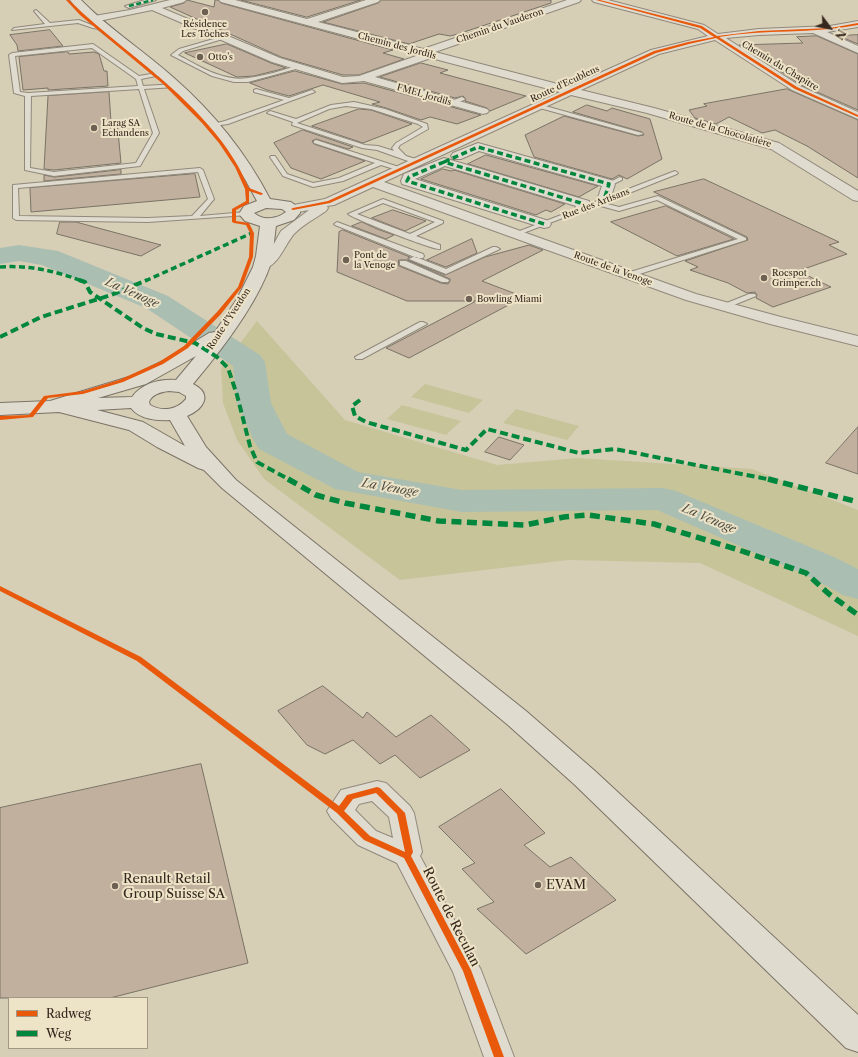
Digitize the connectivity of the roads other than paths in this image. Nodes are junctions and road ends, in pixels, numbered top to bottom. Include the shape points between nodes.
1 (75, 0) edge
2 (181, 0) edge
3 (224, 0) edge
4 (375, 0) edge
5 (576, 0) edge
6 (597, 0) edge
7 (152, 4) edge
8 (129, 6) dead end
9 (36, 11) dead end
10 (94, 19) junction
11 (307, 22) junction
12 (858, 24) edge
13 (49, 25) junction
14 (14, 29) dead end
15 (106, 29) junction
16 (814, 29) junction
17 (224, 37) junction
18 (716, 37) junction
19 (858, 50) edge
20 (428, 53) junction
21 (300, 67) junction
22 (163, 74) junction
23 (138, 78) junction
24 (365, 78) junction
25 (175, 84) junction
26 (142, 88) junction
27 (256, 91) dead end
28 (570, 91) junction
29 (312, 92) dead end
30 (28, 95) junction
31 (289, 100) junction
32 (538, 106) junction
33 (484, 111) dead end
34 (270, 113) dead end
35 (858, 116) edge
36 (296, 121) junction
37 (216, 125) junction
38 (640, 134) dead end
39 (316, 142) dead end
40 (401, 156) junction
41 (273, 157) dead end
42 (417, 161) junction
43 (444, 162) junction
44 (380, 163) junction
45 (400, 169) junction
46 (675, 173) dead end
47 (372, 182) junction
48 (858, 197) edge
49 (329, 202) junction
50 (600, 202) junction
51 (265, 203) junction
52 (293, 209) junction
53 (582, 209) junction
54 (246, 214) junction
55 (194, 218) junction
56 (269, 222) junction
57 (337, 224) dead end
58 (544, 224) junction
59 (516, 234) junction
60 (409, 236) junction
61 (437, 248) dead end
62 (496, 248) dead end
63 (648, 261) dead end
64 (403, 263) dead end
65 (262, 266) junction
66 (661, 266) junction
67 (630, 275) junction
68 (445, 280) dead end
69 (752, 296) dead end
70 (721, 307) junction
71 (423, 324) dead end
72 (858, 341) edge
73 (195, 356) junction
74 (358, 357) dead end
75 (181, 386) junction
76 (139, 402) junction
77 (56, 405) junction
78 (0, 409) edge
79 (176, 413) junction
80 (211, 467) junction
81 (407, 856) dead end
82 (858, 1037) edge
83 (499, 1057) edge

1 - 10 main road
2 - 7 street
3 - 11 street, Chemin des Jordils
4 - 11 street
5 - 20 street, Chemin du Vauderon
6 - 18 street, Chemin du Chapitre via 701,27
7 - 8 street
7 - 10 street
7 - 17 street
9 - 13 lane
10 - 15 main road
11 - 20 street, Chemin des Jordils
12 - 16 street, Route d'Ecublens
13 - 14 lane
13 - 15 lane via 79,22 93,28
15 - 22 main road
16 - 18 street, Route d'Ecublens
16 - 19 street
17 - 21 street via 276,60
17 - 21 lane via 177,51 174,55 214,75 234,80 248,80
18 - 28 street, Route d'Ecublens via 656,52
18 - 35 street, Chemin du Chapitre via 796,88
20 - 24 street, Chemin du Vauderon
20 - 28 street, Chemin des Jordils
21 - 24 street via 342,80
22 - 23 lane
22 - 25 main road
23 - 26 lane
23 - 30 lane via 93,46 12,55 17,93
24 - 33 street, FMEL Jordils via 457,101
25 - 26 lane
25 - 37 main road
26 - 30 lane
26 - 30 lane via 156,133 138,165 54,174 28,170
27 - 31 lane
28 - 32 street, Route d'Ecublens
28 - 48 street, Route de la Chocolatière via 650,110 775,146
29 - 31 lane
31 - 37 lane
32 - 38 lane
32 - 42 street, Route d'Ecublens
34 - 36 lane
36 - 40 lane via 294,124 297,126
36 - 40 lane via 340,105 351,104 362,105 425,125 426,128 398,144 395,148
37 - 51 main road via 245,163
39 - 44 lane
40 - 42 lane
41 - 44 lane via 285,175 313,185 341,180
42 - 45 street, Route d'Ecublens
43 - 50 street via 478,147 615,182
43 - 53 street via 584,204
43 - 58 street via 409,177 408,181
44 - 45 lane
45 - 47 street, Route d'Ecublens
46 - 50 lane, Rue des Artisans
47 - 49 street, Route d'Ecublens
47 - 59 street, Route de la Venoge
49 - 52 street, Route d'Ecublens
49 - 65 street, Route d'Ecublens via 292,228 277,251
50 - 53 lane, Rue des Artisans
50 - 66 lane via 619,209 658,198 744,239
51 - 52 main road via 280,203
51 - 54 main road via 253,206
52 - 56 main road via 293,213 285,219
53 - 58 lane, Rue des Artisans
54 - 55 lane
54 - 56 main road via 256,221
55 - 55 lane via 16,218 15,186 200,170 211,199
56 - 65 main road, Route d'Yverdon
57 - 62 lane via 446,272
58 - 59 lane, Rue des Artisans
59 - 67 street, Route de la Venoge
60 - 60 lane via 358,217 351,214 383,201 441,222
60 - 61 lane
63 - 66 lane
64 - 68 lane
65 - 73 main road, Route d'Yverdon via 236,313 221,333
66 - 67 lane
67 - 70 street, Route de la Venoge
69 - 70 lane
70 - 72 street, Route de la Venoge
71 - 74 lane
73 - 75 main road, Route d'Yverdon
73 - 77 main road via 169,365 140,380
75 - 76 main road via 156,388 143,395
75 - 79 main road via 194,392 196,400 188,409
76 - 77 main road
76 - 79 main road via 141,408 153,414
77 - 78 main road
77 - 80 main road via 136,426
79 - 80 main road via 187,435
80 - 82 main road via 517,718 579,773
81 - 83 street, Route de Reculan via 467,970

